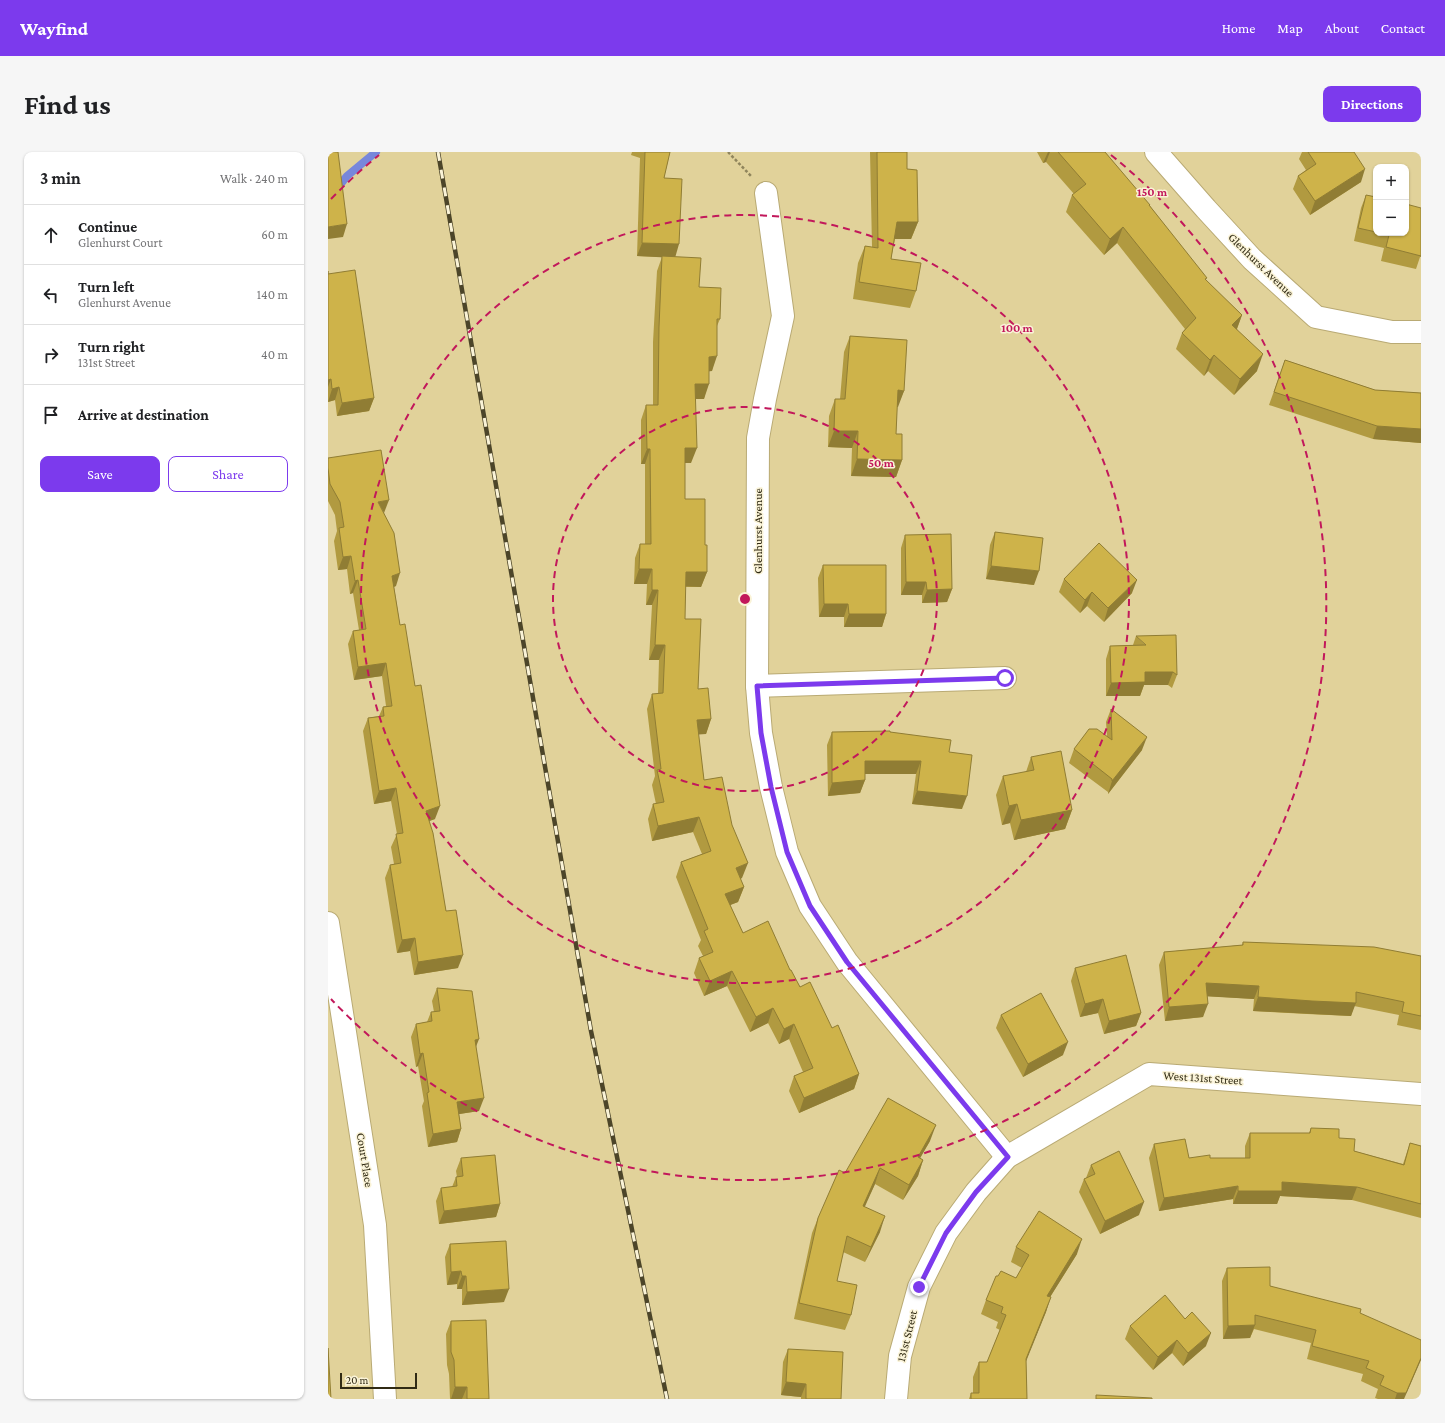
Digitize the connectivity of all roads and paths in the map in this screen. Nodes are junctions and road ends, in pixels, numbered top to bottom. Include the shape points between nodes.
1 (728, 152) edge
2 (1156, 152) edge
3 (766, 193) joint
4 (1421, 332) edge
5 (1005, 678) dead end
6 (757, 686) junction
7 (328, 923) edge
8 (1421, 1094) edge
9 (1008, 1157) junction
10 (386, 1399) edge
11 (896, 1399) edge

1 - 3 path
2 - 4 street, Glenhurst Avenue via 1252,259 1316,317 1392,332
3 - 6 street, Glenhurst Avenue via 783,316 758,438
5 - 6 street
6 - 9 street, Glenhurst Avenue via 761,733 771,787 787,852 810,906 847,962
7 - 10 street, Court Place via 375,1225
8 - 9 street, West 131st Street via 1149,1074
9 - 11 street, 131st Street via 976,1192 946,1233 919,1287 900,1356

